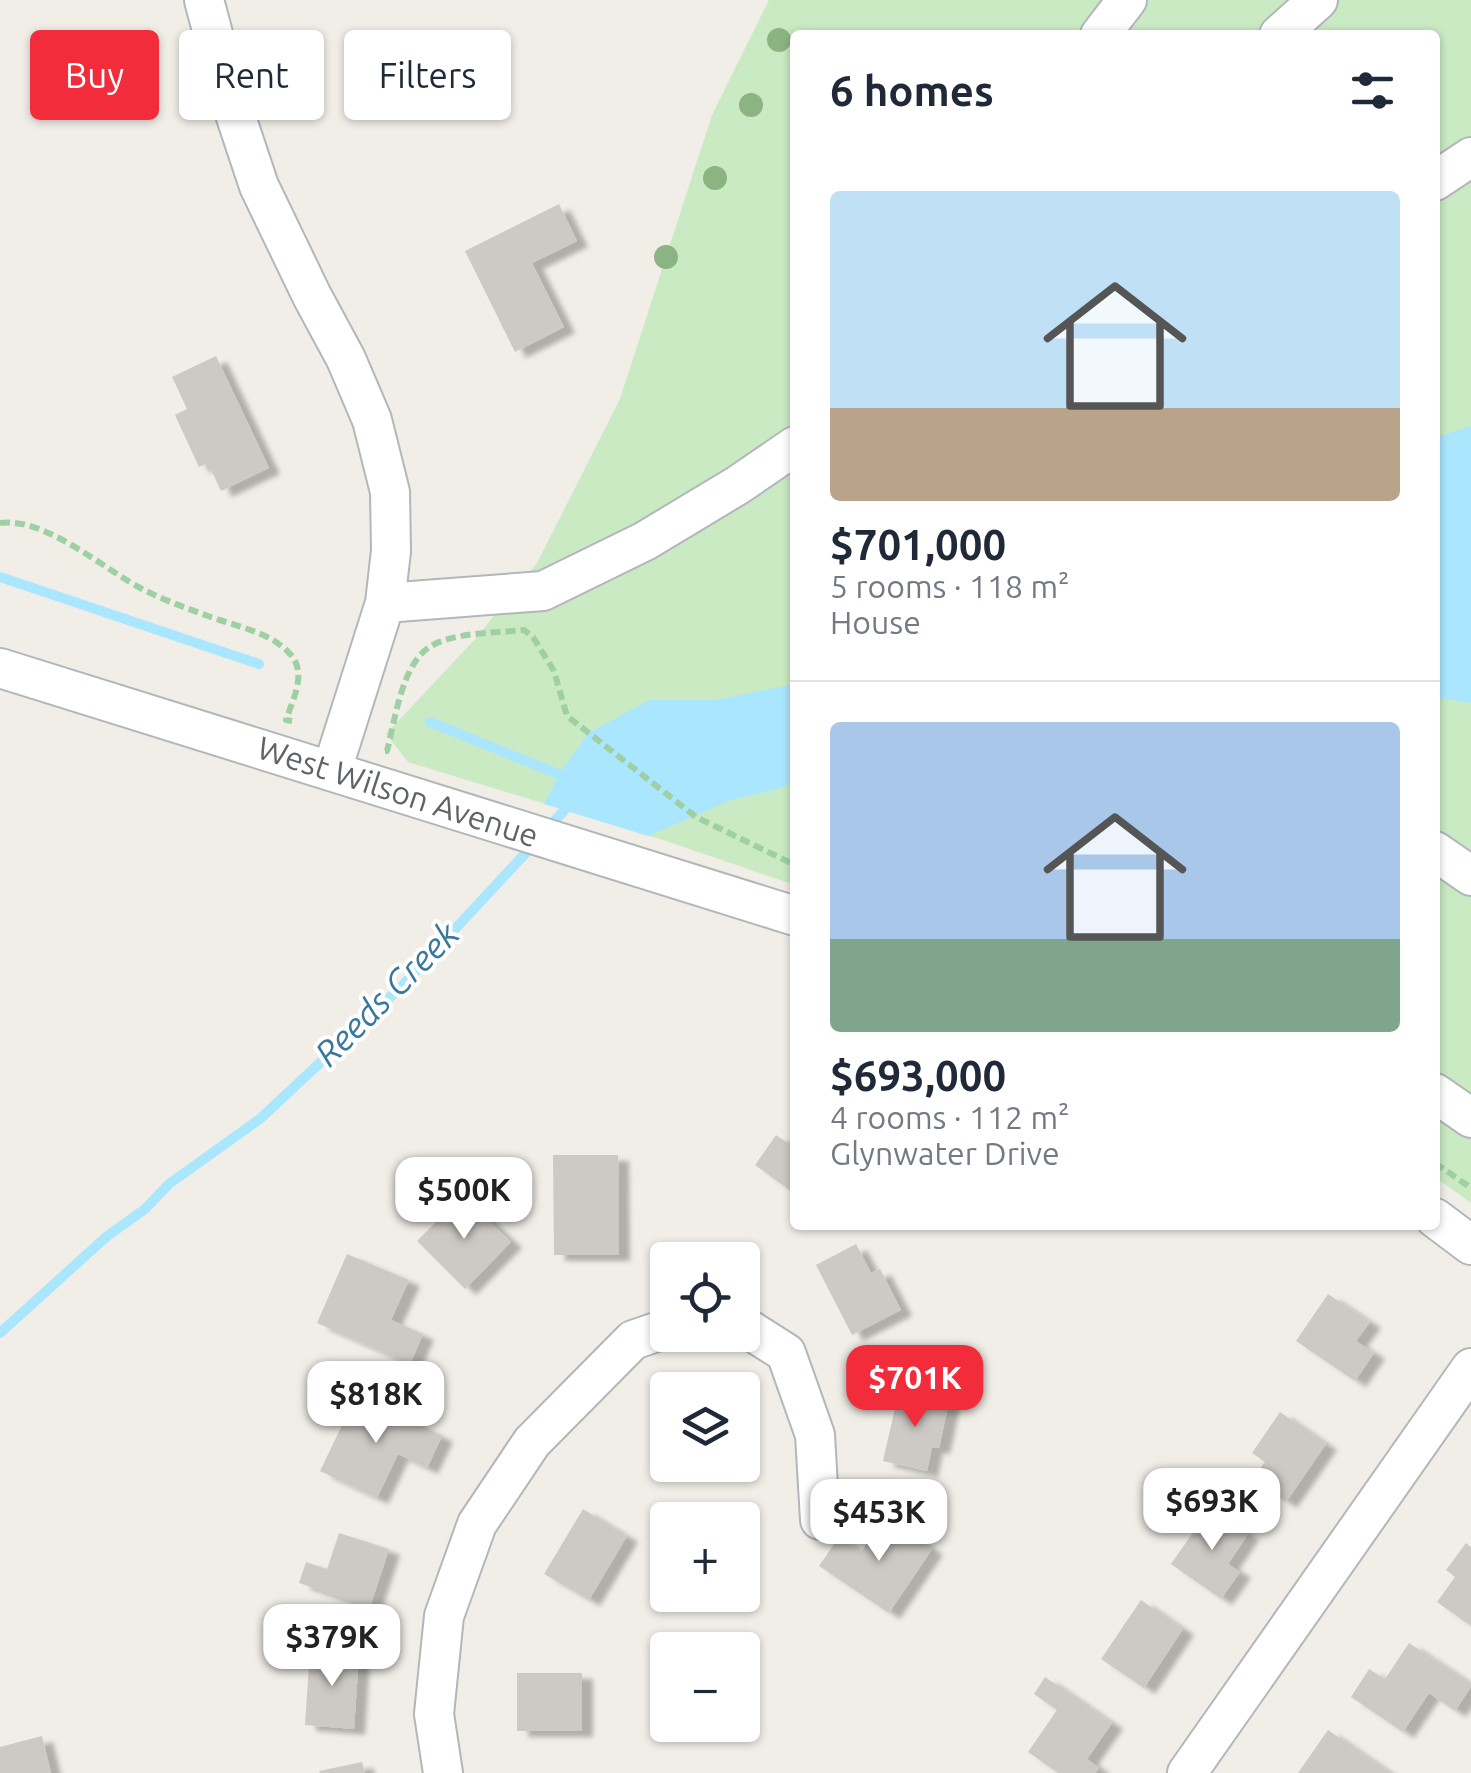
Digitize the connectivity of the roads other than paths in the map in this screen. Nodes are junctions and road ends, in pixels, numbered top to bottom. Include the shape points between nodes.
1 (204, 0) edge
2 (1127, 0) edge
3 (1318, 0) edge
4 (1104, 30) edge
5 (1285, 30) edge
6 (1471, 157) edge
7 (1440, 177) edge
8 (790, 449) edge
9 (385, 603) junction
10 (0, 668) edge
11 (332, 770) junction
12 (1440, 854) edge
13 (1471, 876) edge
14 (790, 914) edge
15 (1440, 1096) edge
16 (1471, 1118) edge
17 (1440, 1222) edge
18 (1471, 1245) edge
19 (650, 1334) edge
20 (760, 1336) edge
21 (1471, 1368) edge
22 (820, 1520) dead end
23 (443, 1773) edge
24 (1187, 1773) edge

1 - 9 street via 259,186 372,420 390,492
2 - 4 street
3 - 5 street
6 - 7 street
8 - 9 street via 645,541 543,591
9 - 11 street
10 - 11 street, West Wilson Avenue
11 - 14 street, West Wilson Avenue
12 - 13 street
15 - 16 street
17 - 18 street
19 - 23 street via 633,1340 532,1442 476,1524 444,1616 434,1714
20 - 22 street via 786,1353 814,1435
21 - 24 street

